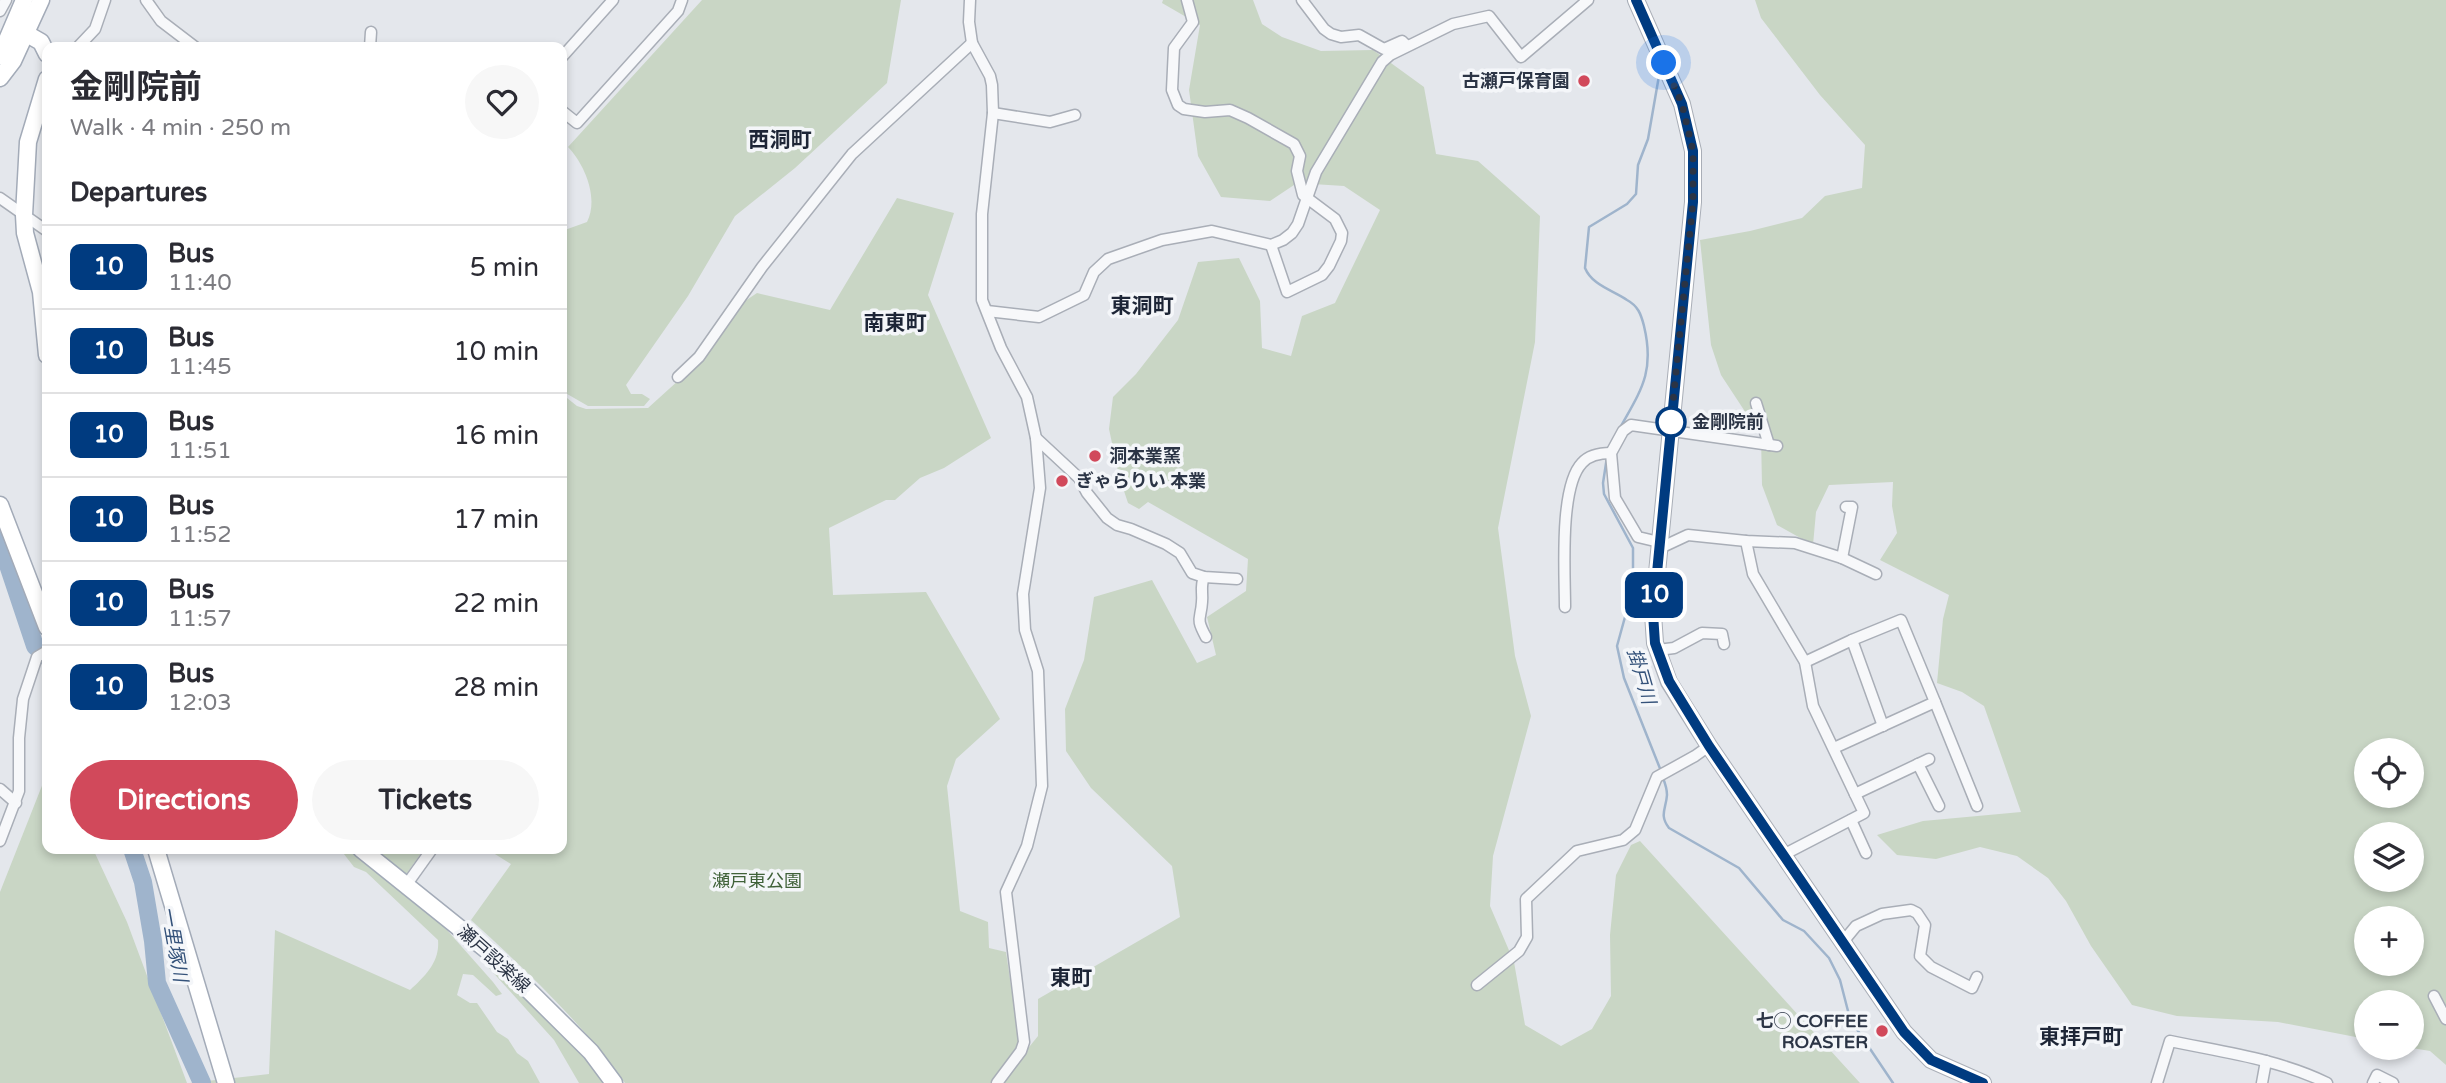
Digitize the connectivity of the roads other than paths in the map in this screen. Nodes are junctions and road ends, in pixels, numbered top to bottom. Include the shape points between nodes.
1 (6, 0) edge
2 (24, 0) edge
3 (41, 0) edge
4 (105, 0) edge
5 (146, 0) edge
6 (613, 0) edge
7 (682, 0) edge
8 (970, 0) edge
9 (1186, 0) edge
10 (1302, 0) edge
11 (1636, 0) edge
12 (1585, 3) edge
13 (0, 11) edge
14 (371, 32) dead end
15 (27, 34) junction
16 (83, 42) edge
17 (188, 42) edge
18 (370, 42) edge
19 (972, 43) junction
20 (42, 44) edge
21 (1406, 45) junction
22 (567, 51) edge
23 (0, 56) edge
24 (0, 78) edge
25 (42, 96) edge
26 (993, 113) junction
27 (567, 115) edge
28 (1075, 115) dead end
29 (0, 198) edge
30 (1308, 200) junction
31 (23, 215) junction
32 (42, 227) edge
33 (1271, 246) junction
34 (42, 302) edge
35 (987, 311) junction
36 (678, 377) dead end
37 (1756, 403) dead end
38 (1670, 432) junction
39 (1037, 438) junction
40 (1609, 453) junction
41 (0, 505) edge
42 (1846, 507) dead end
43 (1746, 541) junction
44 (1659, 545) junction
45 (1842, 558) junction
46 (1876, 574) dead end
47 (1204, 578) junction
48 (1237, 579) dead end
49 (1565, 607) dead end
50 (42, 615) edge
51 (1206, 637) dead end
52 (1852, 640) junction
53 (1724, 644) dead end
54 (1658, 650) junction
55 (42, 654) edge
56 (1805, 662) junction
57 (1935, 702) junction
58 (1883, 726) junction
59 (1709, 746) junction
60 (1834, 748) junction
61 (1929, 759) dead end
62 (1918, 764) junction
63 (0, 789) edge
64 (1855, 794) junction
65 (16, 803) junction
66 (1939, 806) dead end
67 (1977, 806) dead end
68 (1851, 820) junction
69 (0, 841) edge
70 (1866, 853) dead end
71 (157, 854) edge
72 (368, 854) edge
73 (428, 854) edge
74 (1783, 855) junction
75 (407, 884) junction
76 (1842, 943) junction
77 (1976, 977) dead end
78 (1477, 985) dead end
79 (2434, 996) dead end
80 (2446, 1019) edge
81 (2266, 1061) junction
82 (226, 1083) edge
83 (614, 1083) edge
84 (997, 1083) edge
85 (1983, 1083) edge
86 (2157, 1083) edge
87 (2262, 1083) edge
88 (2327, 1083) edge
89 (2373, 1083) edge
90 (2393, 1083) edge

1 - 13 street
2 - 23 main road
3 - 15 main road
4 - 16 street via 95,29
5 - 17 street via 161,21
6 - 22 street
7 - 27 street via 678,11 577,123
8 - 19 street
9 - 30 street via 1192,22 1174,48 1172,90 1178,105 1205,112 1230,110 1294,144 1300,156 1297,171 1303,195
10 - 21 street via 1331,34 1359,35 1384,49 1402,41
11 - 38 main road via 1682,104 1693,151 1693,202
12 - 21 street via 1521,57 1489,16 1453,24
14 - 18 street
15 - 20 main road
15 - 24 main road
19 - 26 street via 990,76
19 - 36 street via 852,154 762,267 704,352
21 - 30 street via 1382,62 1316,172
25 - 31 main road via 28,142
26 - 28 street via 1050,122
26 - 35 street via 982,214 982,300
29 - 31 street
30 - 33 street via 1292,233
30 - 33 street via 1335,219 1342,233 1322,275 1287,292
31 - 32 street
31 - 34 main road
33 - 35 street via 1212,231 1162,240 1108,259 1094,272 1084,295 1039,317
35 - 39 street via 1027,397
37 - 38 street via 1773,446
38 - 40 street via 1631,425
38 - 44 main road
39 - 47 street via 1079,478 1107,518 1166,544 1180,554 1192,573
39 - 84 street via 1040,488 1023,594 1026,629 1038,671 1042,786 1027,846 1006,892 1024,1042
40 - 44 street via 1615,498 1638,537
40 - 49 street via 1583,462 1567,499
41 - 50 main road
42 - 45 street via 1852,507
43 - 44 street via 1688,535
43 - 45 street via 1795,543
43 - 56 street via 1753,574
44 - 54 main road via 1653,614
45 - 46 street
47 - 48 street
47 - 51 street via 1198,617
52 - 56 street
52 - 57 street via 1901,620
52 - 58 street
53 - 54 street via 1722,634 1702,633 1674,648
54 - 59 main road via 1669,681
55 - 65 street via 23,699
56 - 60 street via 1814,706
57 - 58 street
57 - 67 street
58 - 60 street
59 - 74 main road
59 - 78 street via 1661,774 1635,830 1623,840 1577,851 1525,899 1527,936 1519,951
60 - 64 street
61 - 62 street
62 - 64 street
62 - 66 street
63 - 65 street
64 - 68 street via 1864,813
65 - 69 street
68 - 70 street
68 - 74 street
71 - 82 main road
72 - 75 main road, 瀬戸設楽線
73 - 75 street
74 - 76 main road
75 - 83 main road, 瀬戸設楽線 via 512,972 592,1052
76 - 77 street via 1856,926 1882,914 1911,910 1926,925 1920,956 1931,967 1972,988
76 - 85 main road via 1904,1032 1931,1060
79 - 80 street
81 - 86 street via 2170,1041
81 - 87 street
81 - 88 street
89 - 90 street via 2377,1075

